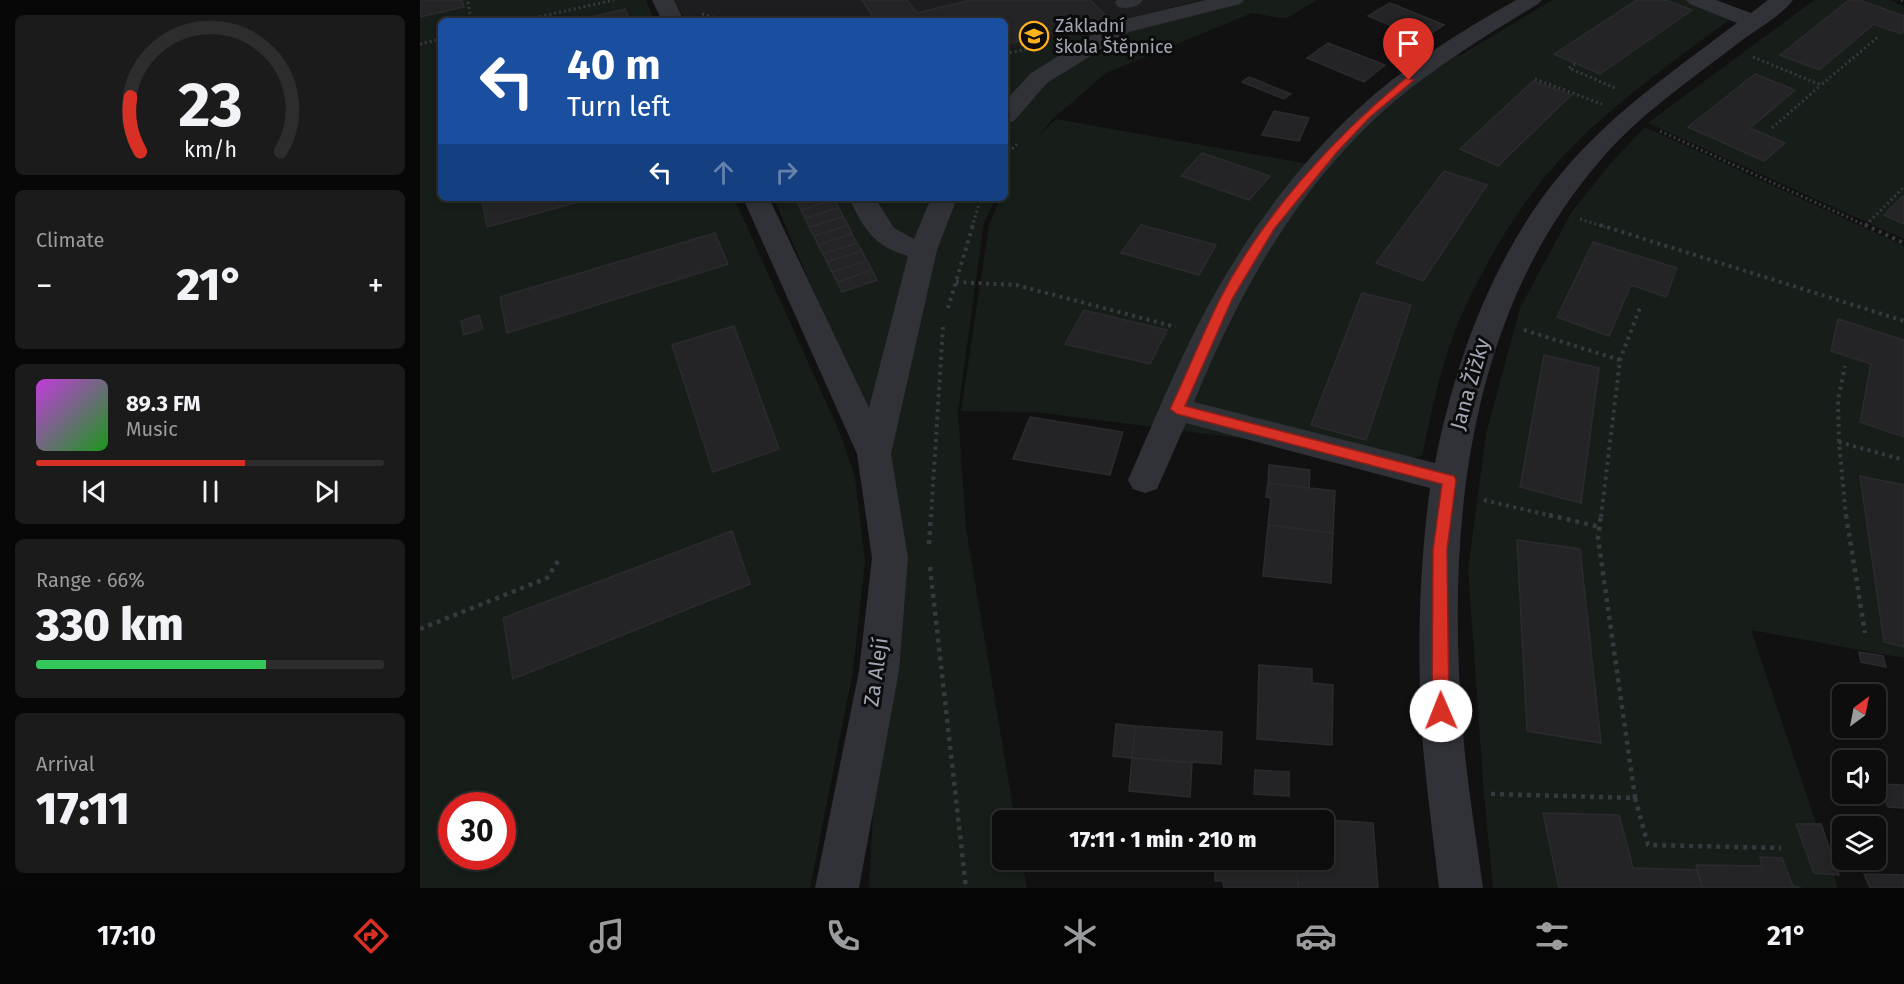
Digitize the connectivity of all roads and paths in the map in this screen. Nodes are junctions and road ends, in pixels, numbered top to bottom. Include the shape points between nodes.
1 (614, 0) edge
2 (663, 0) edge
3 (1127, 0) edge
4 (1233, 0) edge
5 (1531, 0) edge
6 (1697, 0) edge
7 (1782, 0) edge
8 (468, 2) dead end
9 (471, 18) edge
10 (533, 18) edge
11 (672, 18) edge
12 (1752, 21) junction
13 (1144, 22) junction
14 (1878, 37) dead end
15 (438, 40) edge
16 (420, 44) edge
17 (1746, 55) dead end
18 (1575, 64) dead end
19 (1821, 85) junction
20 (1639, 110) junction
21 (1008, 113) edge
22 (1772, 128) dead end
23 (1904, 190) edge
24 (757, 201) edge
25 (864, 201) edge
26 (943, 201) edge
27 (980, 201) edge
28 (1548, 209) junction
29 (1866, 225) junction
30 (1904, 243) edge
31 (923, 250) junction
32 (956, 282) junction
33 (1641, 305) dead end
34 (947, 312) dead end
35 (1904, 321) edge
36 (944, 322) dead end
37 (1518, 328) dead end
38 (1209, 335) junction
39 (1620, 360) junction
40 (1845, 366) dead end
41 (1177, 409) junction
42 (1839, 442) junction
43 (873, 454) junction
44 (1904, 460) edge
45 (1145, 480) dead end
46 (1449, 480) junction
47 (1476, 499) dead end
48 (1600, 527) junction
49 (928, 548) dead end
50 (930, 560) dead end
51 (558, 561) dead end
52 (420, 629) edge
53 (1865, 633) dead end
54 (1484, 794) dead end
55 (1635, 798) junction
56 (1781, 848) dead end
57 (837, 888) edge
58 (966, 888) edge
59 (1461, 888) edge

1 - 10 path
2 - 11 street
3 - 13 street
4 - 13 street
5 - 38 street via 1423,69 1367,114 1270,227
6 - 12 street
7 - 12 street, Jana Žižky
8 - 9 path
12 - 20 street, Jana Žižky
13 - 21 street via 1121,27 1039,78
14 - 19 path
15 - 16 path
17 - 19 path
18 - 20 path via 1569,68
19 - 22 path
20 - 28 street, Jana Žižky via 1587,159
20 - 29 path
23 - 29 path
24 - 43 street, Za Alejí
25 - 31 street via 880,232 898,243
26 - 31 street, Za Alejí
27 - 32 path
28 - 35 path
28 - 46 street, Jana Žižky via 1503,286 1478,351 1456,432
29 - 30 path
31 - 43 street, Za Alejí
32 - 34 path
32 - 38 path via 1016,285
33 - 39 path
36 - 49 path
37 - 39 path
38 - 41 street
39 - 48 path
40 - 42 path via 1838,400
41 - 45 street
41 - 46 street
42 - 44 path
42 - 53 path via 1842,492
43 - 57 street, Za Alejí via 890,558 879,671
46 - 59 street, Jana Žižky via 1440,550 1441,711
47 - 48 path
48 - 55 path via 1598,538
50 - 58 path
51 - 52 path via 547,578
54 - 55 path
55 - 56 path via 1648,844

